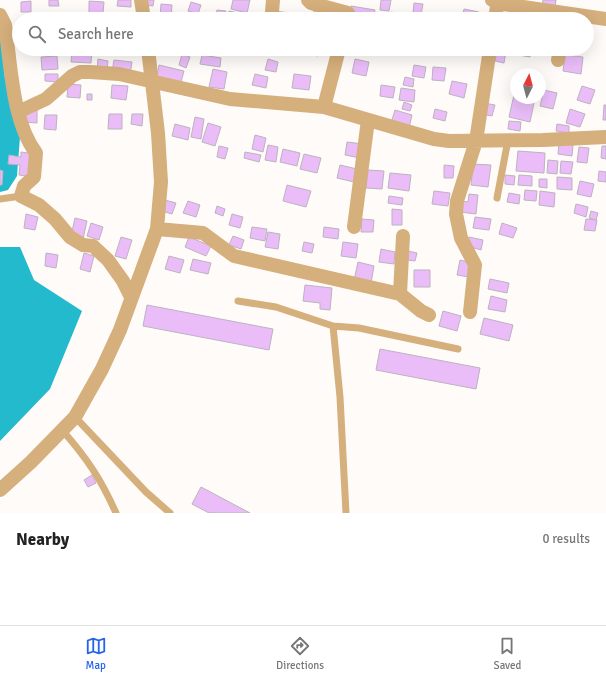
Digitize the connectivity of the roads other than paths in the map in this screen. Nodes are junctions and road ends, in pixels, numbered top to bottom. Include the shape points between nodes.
1 (141, 0) edge
2 (308, 0) edge
3 (496, 1) edge
4 (348, 11) edge
5 (143, 12) edge
6 (495, 12) edge
7 (554, 12) edge
8 (0, 15) edge
9 (594, 19) edge
10 (606, 20) edge
11 (149, 56) edge
12 (337, 56) edge
13 (489, 56) edge
14 (152, 83) junction
15 (324, 107) junction
16 (18, 112) junction
17 (368, 120) junction
18 (606, 137) edge
19 (508, 140) junction
20 (476, 141) junction
21 (21, 196) junction
22 (497, 198) dead end
23 (0, 199) edge
24 (354, 227) dead end
25 (157, 228) junction
26 (403, 236) dead end
27 (400, 294) junction
28 (131, 297) junction
29 (238, 301) dead end
30 (470, 312) dead end
31 (429, 315) dead end
32 (333, 326) junction
33 (458, 349) dead end
34 (75, 417) junction
35 (62, 430) junction
36 (0, 490) edge
37 (116, 513) edge
38 (170, 513) edge
39 (346, 513) edge

1 - 5 street
2 - 4 street via 311,3
3 - 6 street
3 - 7 street
8 - 16 street via 5,25
9 - 10 street
11 - 14 street
12 - 15 street
13 - 20 street
14 - 15 street via 230,99
14 - 16 street via 119,74 80,72 46,99
14 - 25 street via 161,182
15 - 17 street
16 - 21 street via 29,144 36,153 34,177 24,186
17 - 20 street via 434,139
17 - 24 street
18 - 19 street
19 - 20 street
19 - 22 lane
20 - 30 street via 457,201 456,214 461,238 475,265
21 - 23 lane
21 - 28 street via 39,205 70,237 83,245 93,246 108,260
25 - 27 street via 203,233 234,256
25 - 28 street
26 - 27 street
27 - 31 street
28 - 34 street via 120,330
29 - 32 lane via 276,307
32 - 33 lane via 359,328
32 - 39 lane via 340,397
34 - 35 street
34 - 38 lane via 146,492
35 - 36 street
35 - 37 lane via 88,459

